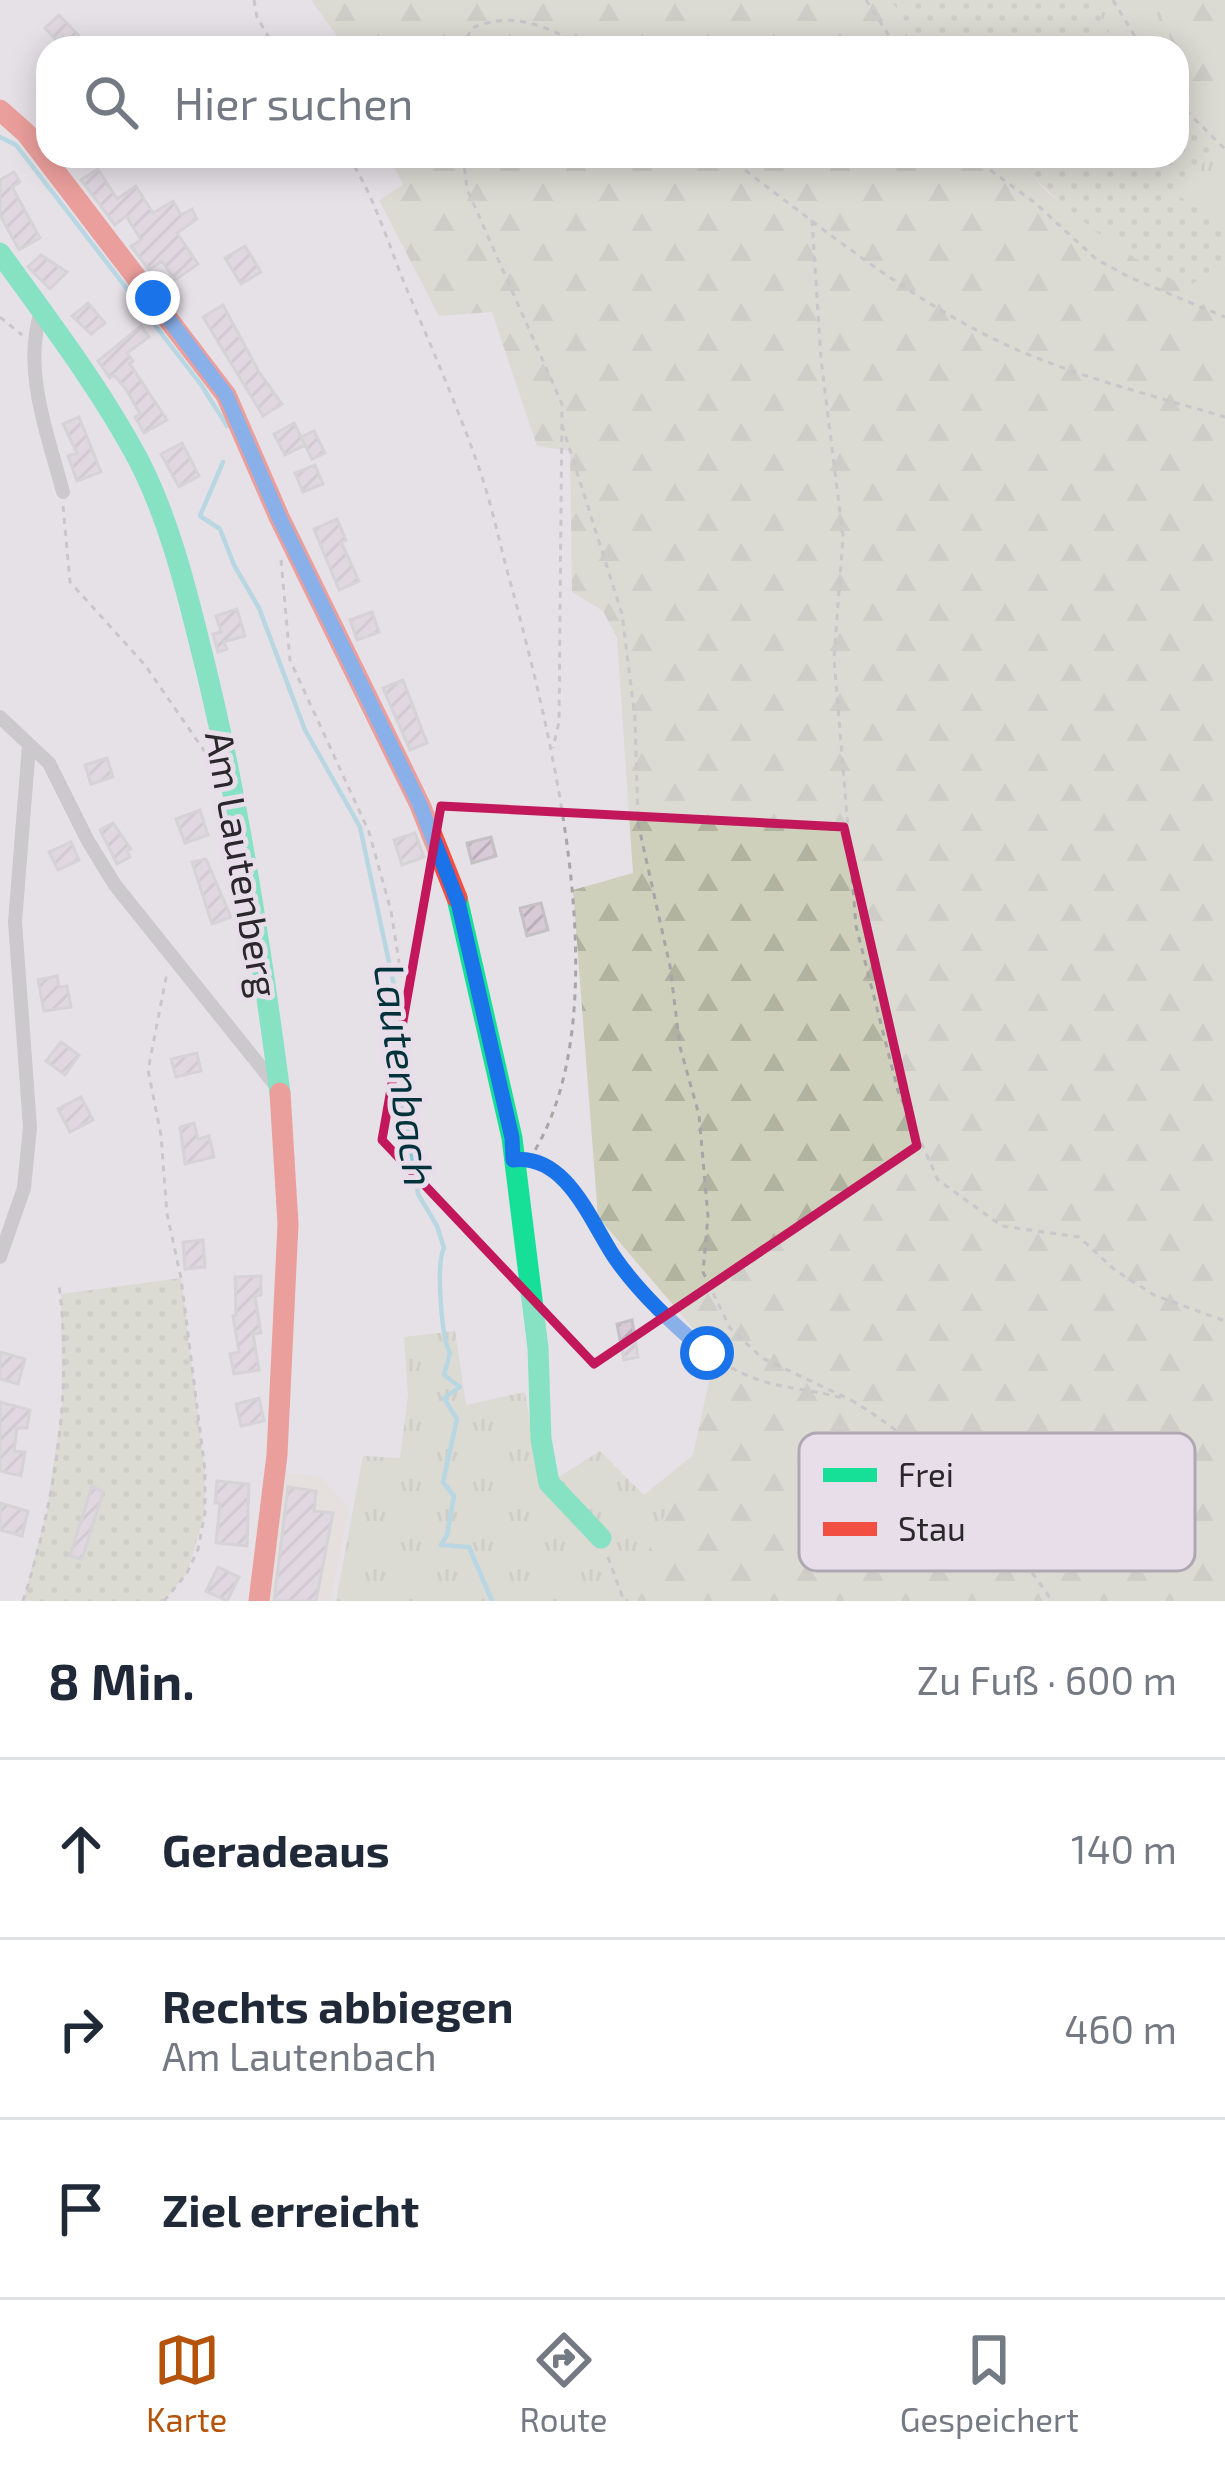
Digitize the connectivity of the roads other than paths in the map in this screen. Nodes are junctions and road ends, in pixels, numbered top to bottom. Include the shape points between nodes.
1 (0, 110) edge
2 (36, 146) edge
3 (53, 168) edge
4 (0, 253) edge
5 (41, 312) junction
6 (63, 492) road end
7 (0, 717) edge
8 (29, 746) junction
9 (280, 1091) junction
10 (0, 1257) edge
11 (601, 1538) road end
12 (259, 1601) edge

1 - 2 street
3 - 11 street via 226,395 420,805 458,902 512,1138 548,1484
4 - 5 street, Am Lautenberg
5 - 6 street via 36,387
5 - 9 street, Am Lautenberg via 139,461 180,565 226,763
7 - 8 street
8 - 9 street via 49,763 115,885
8 - 10 street via 15,922 30,1127 24,1188
9 - 12 street, Am Lautenberg via 288,1224 278,1455

